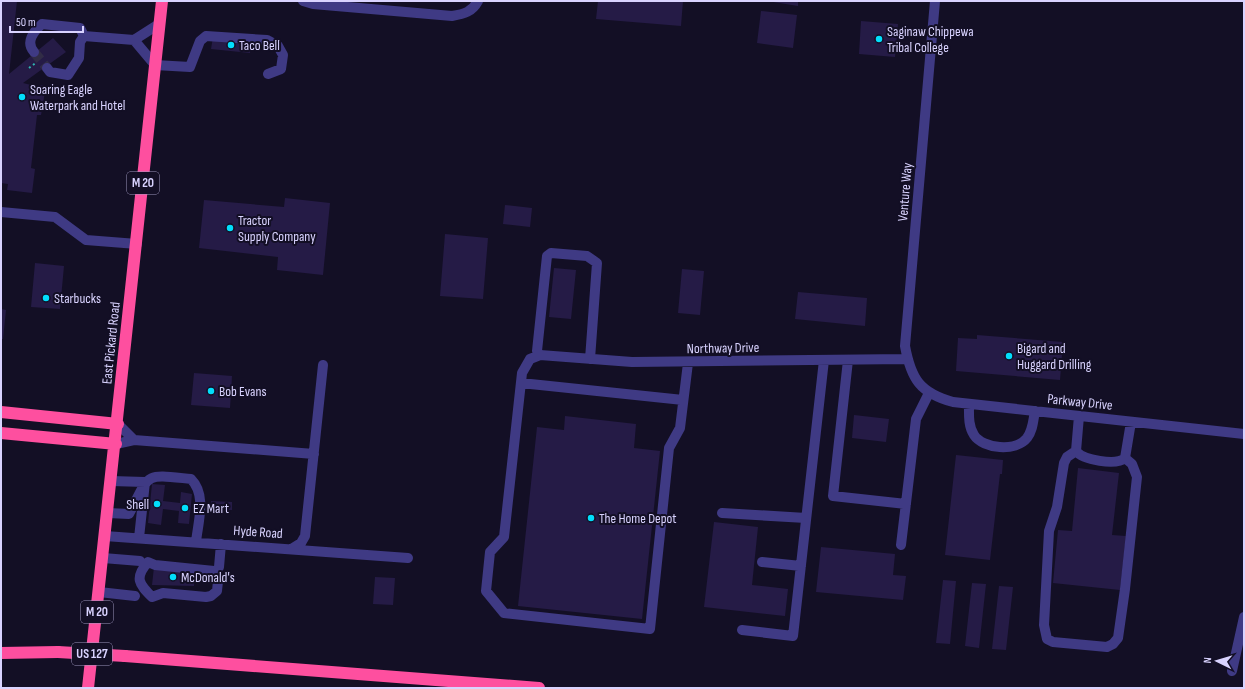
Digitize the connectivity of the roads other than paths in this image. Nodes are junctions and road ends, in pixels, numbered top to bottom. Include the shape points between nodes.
1 (162, 1) edge
2 (303, 1) edge
3 (478, 1) edge
4 (935, 1) edge
5 (159, 24) junction
6 (84, 36) junction
7 (134, 40) junction
8 (155, 65) junction
9 (268, 74) dead end
10 (1, 212) edge
11 (137, 244) junction
12 (540, 355) junction
13 (590, 359) junction
14 (907, 359) junction
15 (824, 360) junction
16 (848, 360) junction
17 (688, 363) junction
18 (323, 365) dead end
19 (521, 384) junction
20 (917, 384) joint
21 (929, 393) junction
22 (684, 400) junction
23 (969, 404) junction
24 (1034, 411) junction
25 (1, 412) edge
26 (1079, 416) junction
27 (1131, 422) junction
28 (118, 424) junction
29 (1, 434) edge
30 (1244, 434) edge
31 (134, 440) junction
32 (116, 444) junction
33 (1076, 451) junction
34 (314, 454) junction
35 (1125, 458) junction
36 (111, 481) junction
37 (145, 482) junction
38 (906, 504) junction
39 (108, 513) junction
40 (722, 513) dead end
41 (129, 514) junction
42 (141, 516) junction
43 (806, 518) junction
44 (105, 536) junction
45 (139, 538) junction
46 (196, 542) junction
47 (221, 544) junction
48 (901, 545) dead end
49 (293, 548) junction
50 (103, 558) junction
51 (408, 558) dead end
52 (140, 561) dead end
53 (762, 562) dead end
54 (801, 566) junction
55 (219, 567) dead end
56 (99, 592) junction
57 (135, 596) dead end
58 (152, 597) joint
59 (1244, 617) edge
60 (742, 630) dead end
61 (1, 645) edge
62 (32, 652) junction
63 (1, 653) edge
64 (1232, 671) dead end
65 (466, 685) edge
66 (88, 688) edge
67 (539, 688) edge

1 - 5 highway, East Pickard Road / M 20
2 - 3 street via 452,16 465,14 474,8
4 - 14 street, Venture Way via 905,346
5 - 7 street
5 - 8 highway, East Pickard Road / M 20
6 - 6 street via 80,28 42,24 35,31 30,48 50,72 68,76 79,58 80,42
6 - 7 street
7 - 8 street
8 - 9 street via 190,68 200,41 206,36 267,40 278,46 283,55 281,69
8 - 11 highway, East Pickard Road / M 20
10 - 11 street via 56,217 86,240
11 - 28 highway, East Pickard Road / M 20
12 - 13 street, Northway Drive
12 - 13 street via 537,351 546,256 551,253 587,256 597,263
12 - 19 street via 530,359 526,365
13 - 17 street, Northway Drive
14 - 16 street, Northway Drive
14 - 20 street, Venture Way
15 - 16 street, Northway Drive
15 - 17 street, Northway Drive
15 - 43 street
16 - 38 street via 833,496
17 - 22 street
18 - 34 street
19 - 22 street
19 - 22 street via 504,537 490,552 486,591 504,613 650,629 669,448 680,428
20 - 21 street, Parkway Drive
21 - 23 street, Parkway Drive via 953,402
21 - 38 street via 916,419
23 - 24 street, Parkway Drive
23 - 24 street via 969,424 974,435 982,443 998,446 1021,444 1033,427
24 - 26 street, Parkway Drive
25 - 28 highway
26 - 27 street, Parkway Drive
26 - 33 street
27 - 30 street, Parkway Drive
27 - 35 street
28 - 31 street
28 - 32 highway, East Pickard Road / M 20
29 - 32 highway
31 - 32 street
31 - 34 street
32 - 36 highway, East Pickard Road / M 20
33 - 35 street via 1084,458 1094,460 1116,462
33 - 35 street via 1064,463 1057,507 1049,531 1045,629 1047,639 1053,642 1099,648 1113,644 1118,638 1137,477 1132,464
34 - 49 street via 305,536 301,543
36 - 37 street
36 - 39 highway, East Pickard Road / M 20
37 - 41 street
37 - 42 street
37 - 46 street via 150,477 158,476 192,479 201,498
38 - 48 street
39 - 41 street
39 - 44 highway, East Pickard Road / M 20
40 - 43 street
41 - 42 street
42 - 45 street
43 - 54 street
44 - 45 street, Hyde Road
44 - 50 highway, East Pickard Road / M 20
45 - 46 street, Hyde Road
46 - 47 street, Hyde Road
47 - 49 street, Hyde Road
47 - 55 street
49 - 51 street, Hyde Road
50 - 52 street
50 - 56 highway, East Pickard Road / M 20
53 - 54 street
54 - 60 street via 793,636
56 - 57 street
56 - 66 highway, East Pickard Road / M 20
58 - 58 street via 163,592 211,596 217,591 216,575 214,571 207,569 155,565 148,562 142,568 139,581 140,586
59 - 64 street
61 - 62 highway
62 - 63 highway, US 127
62 - 65 highway, US 127, bridge via 125,656
65 - 67 highway, US 127

